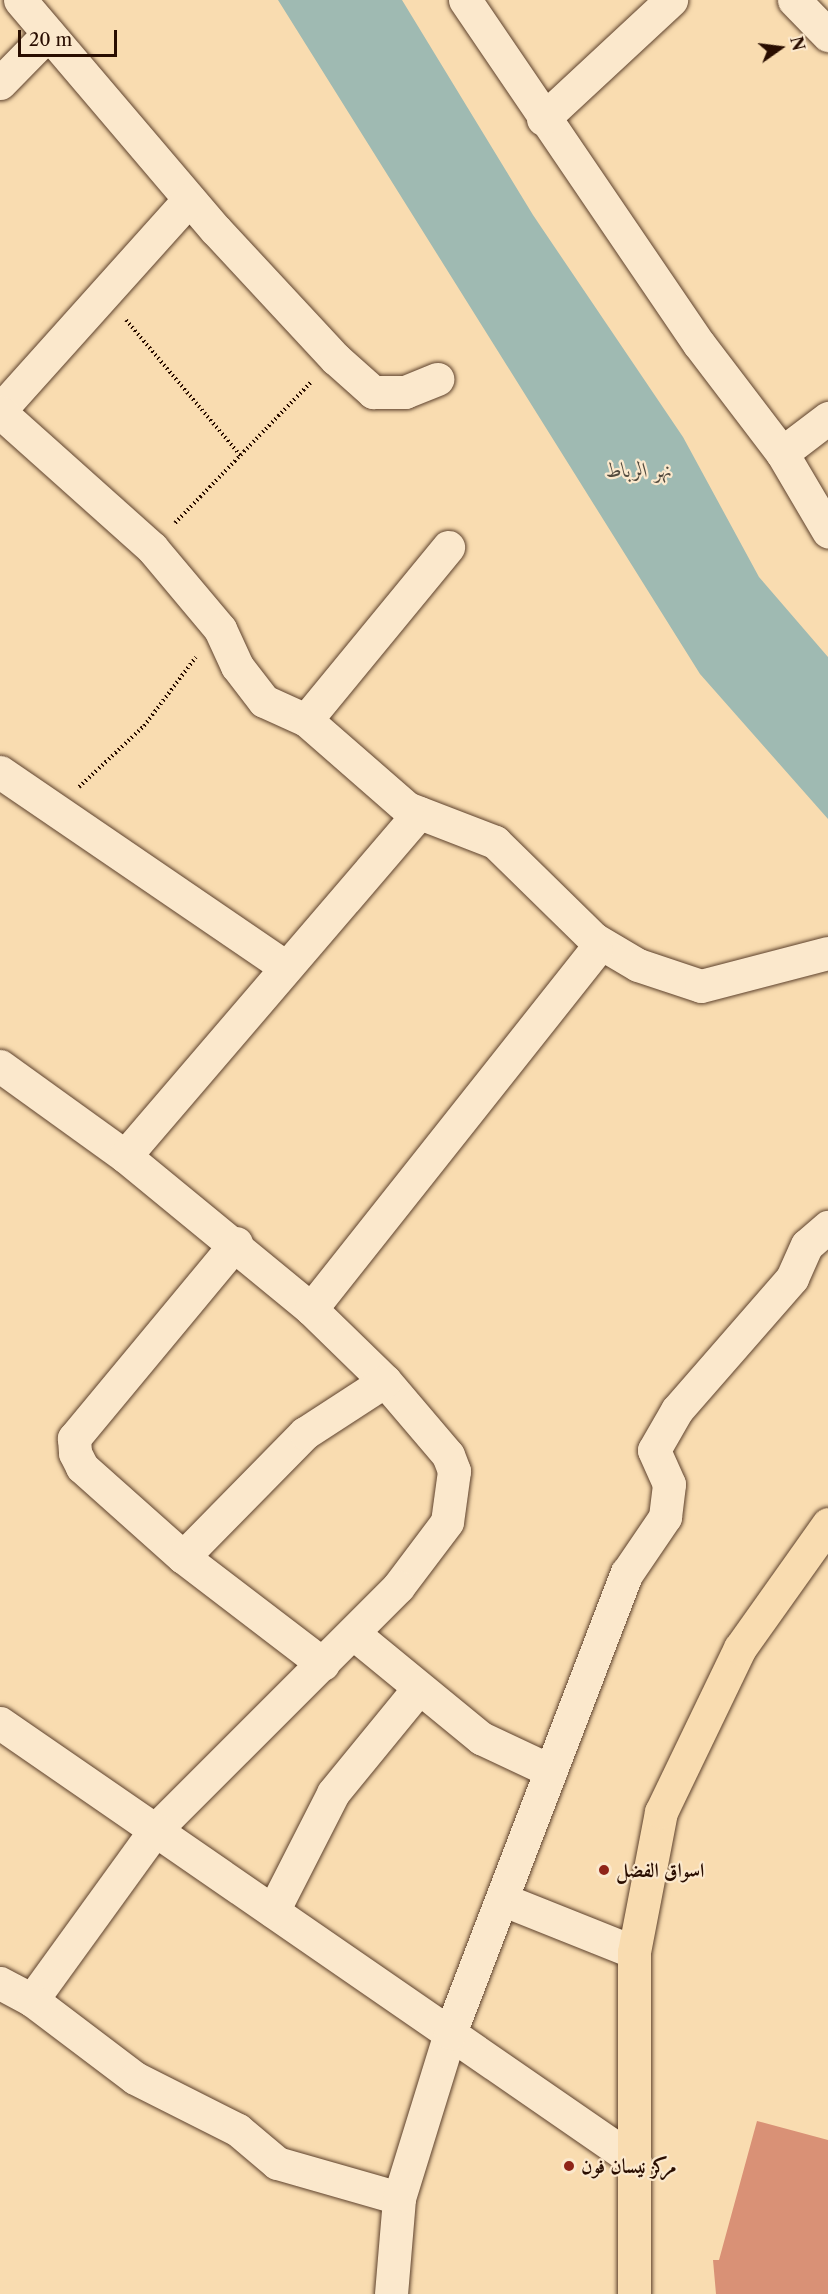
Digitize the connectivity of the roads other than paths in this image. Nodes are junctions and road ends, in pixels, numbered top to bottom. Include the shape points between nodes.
1 (20, 0) edge
2 (465, 0) edge
3 (671, 0) edge
4 (794, 0) edge
5 (48, 34) junction
6 (828, 35) edge
7 (0, 83) edge
8 (543, 119) junction
9 (189, 199) junction
10 (436, 379) dead end
11 (0, 411) edge
12 (828, 418) edge
13 (782, 453) junction
14 (828, 531) edge
15 (448, 547) dead end
16 (306, 720) junction
17 (0, 772) edge
18 (419, 813) junction
19 (594, 939) junction
20 (828, 953) edge
21 (286, 967) junction
22 (0, 1066) edge
23 (125, 1156) junction
24 (828, 1227) edge
25 (236, 1243) junction
26 (311, 1309) junction
27 (385, 1381) junction
28 (828, 1524) edge
29 (183, 1557) junction
30 (354, 1633) junction
31 (323, 1664) junction
32 (418, 1689) junction
33 (0, 1723) edge
34 (551, 1771) junction
35 (155, 1830) junction
36 (504, 1900) junction
37 (273, 1911) junction
38 (634, 1952) junction
39 (0, 1983) edge
40 (32, 2000) junction
41 (450, 2033) junction
42 (635, 2161) junction
43 (399, 2198) junction
44 (391, 2294) edge
45 (634, 2294) edge

1 - 5 street
2 - 8 street
3 - 8 street
4 - 6 street
5 - 7 street
5 - 9 street
8 - 13 street
9 - 10 street via 336,359 373,392 405,392
9 - 11 street
11 - 16 street via 152,548 220,629 237,666 264,701
12 - 13 street
13 - 14 street
15 - 16 street
16 - 18 street via 351,764
17 - 21 street
18 - 19 street via 495,842
18 - 21 street
19 - 20 street via 638,965 701,986
19 - 26 street via 590,960
21 - 23 street
22 - 23 street
23 - 25 street
24 - 34 street via 807,1245 792,1278 677,1410 654,1450 669,1484 664,1517 627,1573
25 - 26 street
25 - 29 street via 74,1438 82,1467
26 - 27 street
27 - 29 street via 305,1432
27 - 30 street via 448,1455 454,1471 447,1522
28 - 38 main road via 740,1648 662,1812
29 - 31 street
30 - 31 street
30 - 32 street
31 - 35 street
32 - 34 street via 481,1738
32 - 37 street via 333,1793
33 - 35 street
34 - 36 street
35 - 37 street
35 - 40 street
36 - 38 street
36 - 41 street
37 - 41 street
38 - 42 main road
39 - 40 street
40 - 43 street via 135,2078 238,2130 278,2163
41 - 42 street
41 - 43 street
42 - 45 main road
43 - 44 street

